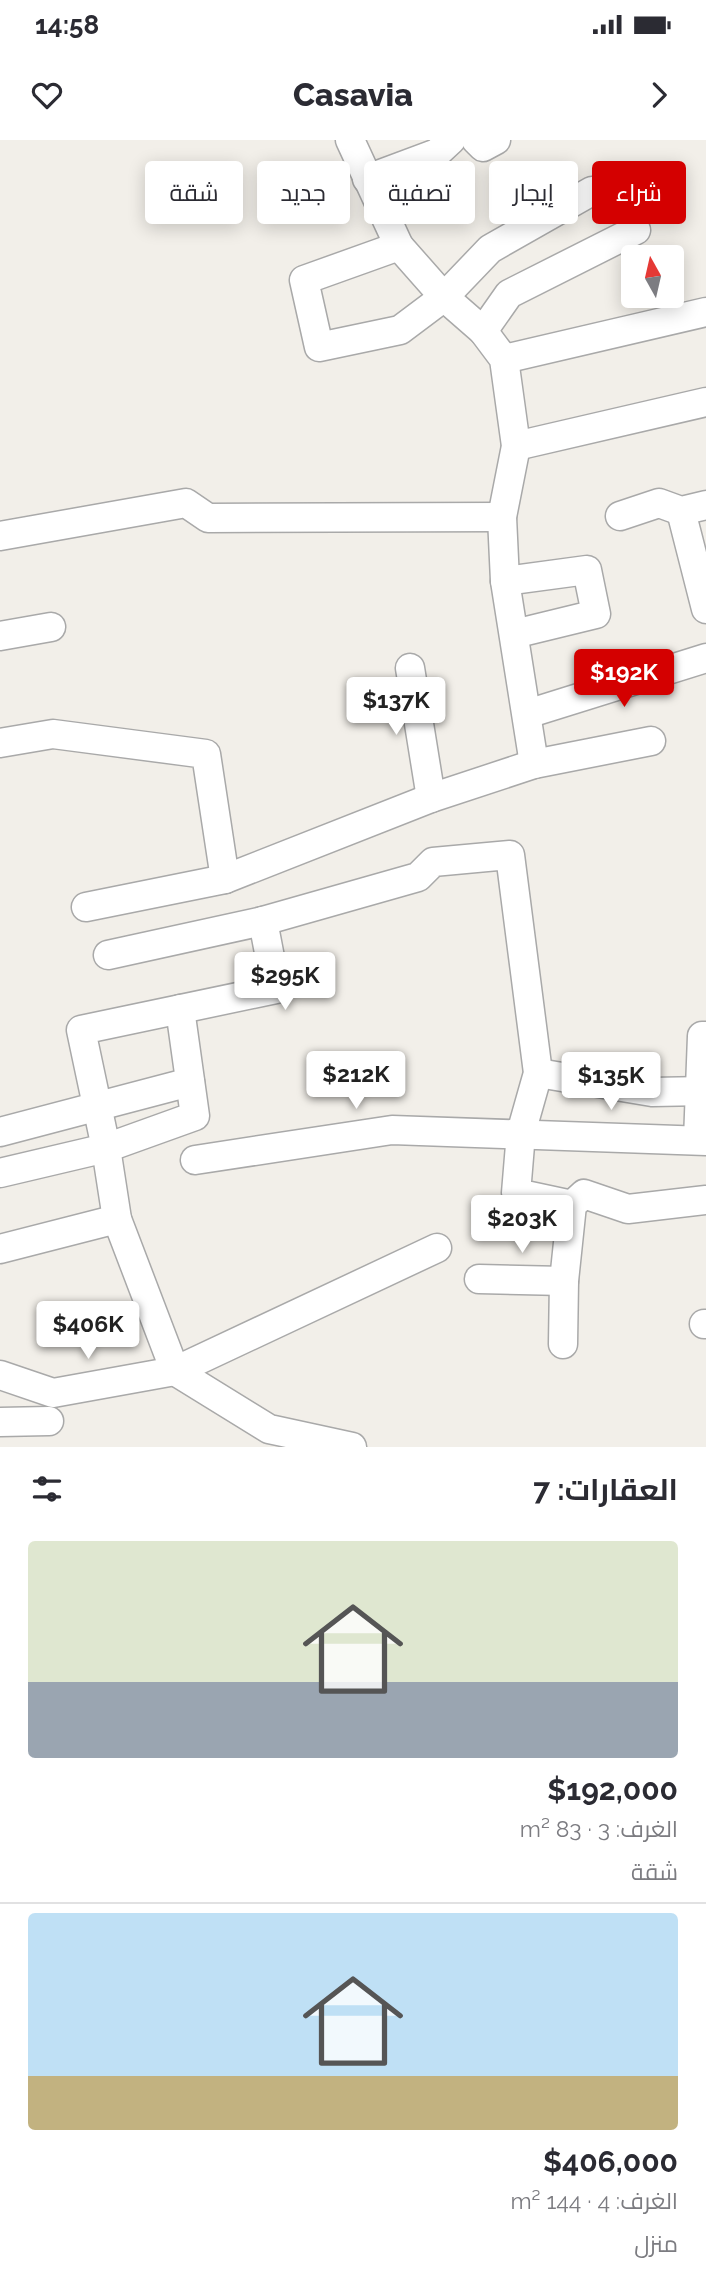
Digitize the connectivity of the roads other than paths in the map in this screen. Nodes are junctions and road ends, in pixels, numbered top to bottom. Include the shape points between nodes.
1 (351, 140) edge
2 (451, 140) edge
3 (477, 140) edge
4 (496, 140) edge
5 (415, 161) edge
6 (364, 172) edge
7 (592, 191) dead end
8 (388, 224) edge
9 (636, 230) dead end
10 (399, 246) junction
11 (444, 298) junction
12 (706, 312) edge
13 (483, 331) junction
14 (504, 359) junction
15 (706, 402) edge
16 (516, 446) junction
17 (693, 508) edge
18 (620, 516) dead end
19 (502, 517) junction
20 (0, 536) edge
21 (505, 581) junction
22 (706, 609) edge
23 (51, 627) dead end
24 (514, 634) junction
25 (0, 636) edge
26 (706, 657) edge
27 (410, 668) dead end
28 (527, 715) junction
29 (651, 741) dead end
30 (0, 743) edge
31 (534, 764) junction
32 (431, 798) junction
33 (225, 879) junction
34 (86, 907) dead end
35 (263, 921) junction
36 (108, 955) dead end
37 (180, 1009) junction
38 (706, 1036) edge
39 (538, 1073) junction
40 (190, 1082) junction
41 (703, 1092) edge
42 (97, 1105) junction
43 (0, 1132) edge
44 (521, 1133) junction
45 (702, 1140) edge
46 (106, 1148) junction
47 (195, 1160) dead end
48 (0, 1173) edge
49 (706, 1200) edge
50 (572, 1205) junction
51 (117, 1219) junction
52 (437, 1248) dead end
53 (0, 1249) edge
54 (479, 1279) dead end
55 (564, 1281) junction
56 (563, 1344) dead end
57 (175, 1371) junction
58 (0, 1375) edge
59 (49, 1421) dead end
60 (0, 1422) edge
61 (352, 1447) edge

1 - 6 street
2 - 5 street via 437,153
3 - 4 street via 483,147
7 - 11 street via 490,249
8 - 10 street
9 - 13 street via 509,294
10 - 11 street
10 - 11 street via 304,281 320,346 400,330
11 - 13 street
12 - 14 street
13 - 14 street
14 - 16 street
15 - 16 street
16 - 19 street
17 - 18 street via 659,503
17 - 22 street
19 - 20 street via 208,518 186,503
19 - 21 street
21 - 24 street
21 - 24 street via 587,570 596,614
23 - 25 street
24 - 28 street
26 - 28 street
27 - 32 street
28 - 31 street
29 - 31 street
30 - 33 street via 53,734 206,754
31 - 32 street
32 - 33 street
33 - 34 street
35 - 36 street
35 - 37 street via 275,989
35 - 39 street via 418,877 433,862 510,855
37 - 40 street
37 - 42 street via 80,1031
38 - 41 street via 702,1036
39 - 41 street via 652,1092
39 - 44 street
40 - 42 street
40 - 46 street via 195,1116
41 - 45 street
42 - 43 street
42 - 46 street
44 - 45 street
44 - 47 street via 392,1130
44 - 50 street via 516,1193
46 - 48 street
46 - 51 street
49 - 50 street via 628,1209 584,1194
50 - 55 street
51 - 53 street
51 - 57 street
52 - 57 street
54 - 55 street
55 - 56 street
57 - 58 street via 53,1393
57 - 61 street via 270,1429
59 - 60 street

